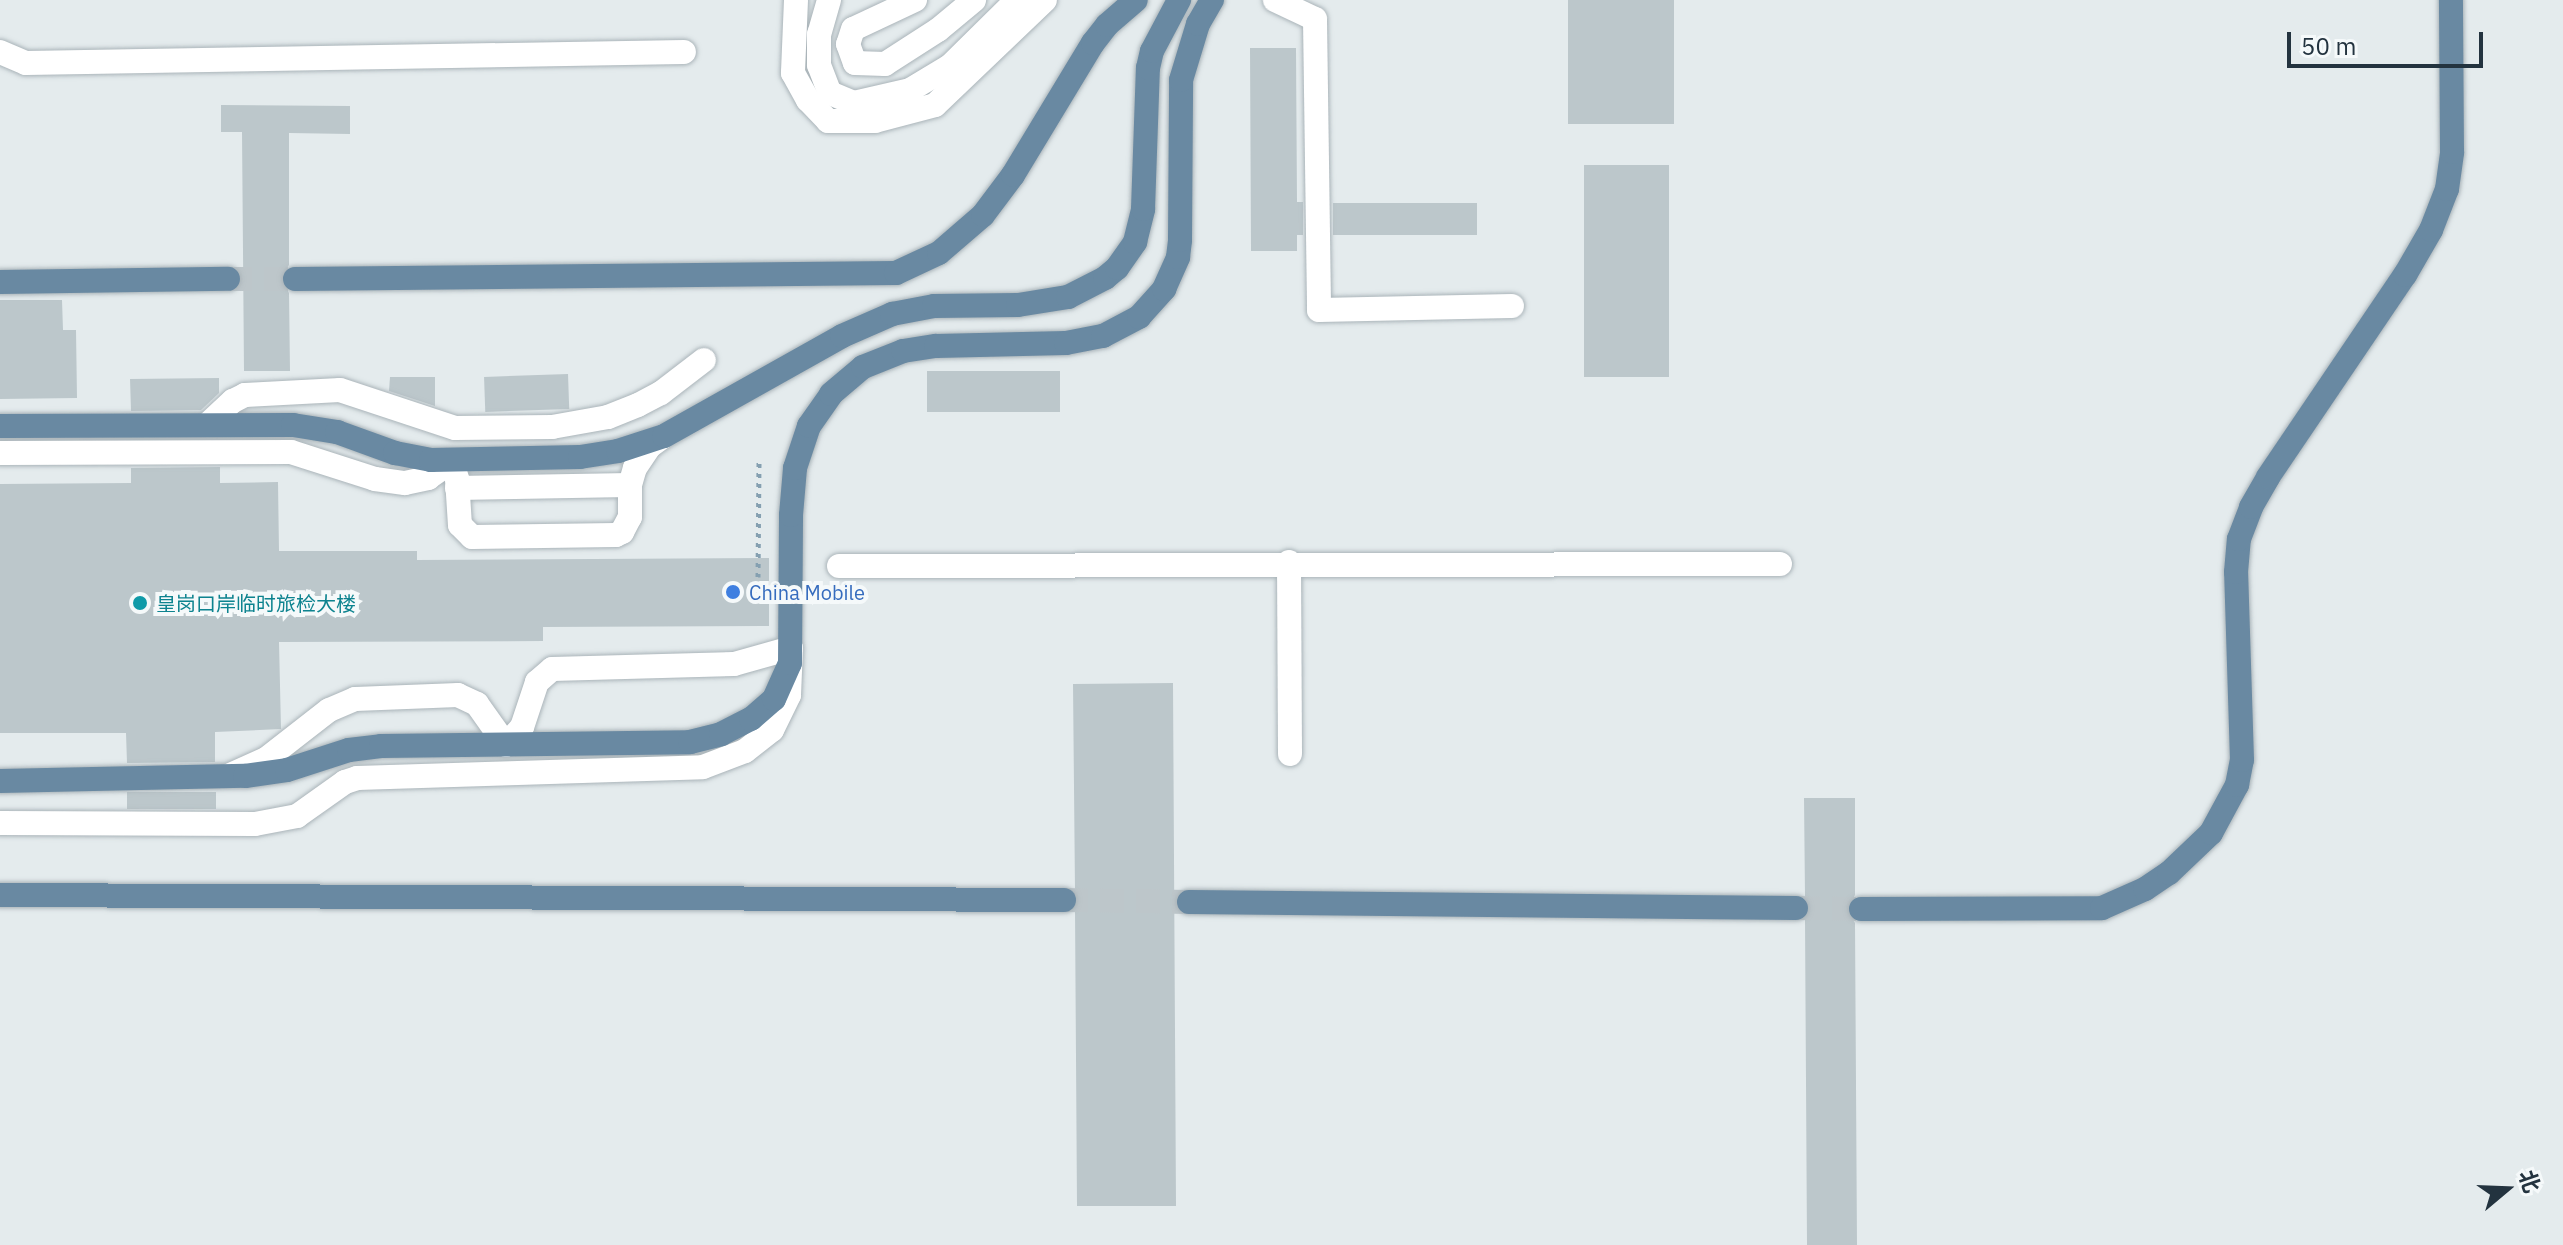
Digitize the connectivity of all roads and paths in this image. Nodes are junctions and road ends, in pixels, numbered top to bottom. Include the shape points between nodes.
1 (796, 0) edge
2 (829, 0) edge
3 (915, 0) edge
4 (974, 0) edge
5 (1017, 0) edge
6 (1045, 0) edge
7 (1136, 0) edge
8 (1179, 0) edge
9 (1212, 0) edge
10 (1275, 0) edge
11 (2451, 0) edge
12 (0, 52) edge
13 (684, 52) dead end
14 (228, 279) tunnel mouth
15 (295, 279) tunnel mouth
16 (0, 282) edge
17 (1512, 306) dead end
18 (704, 360) dead end
19 (208, 424) junction
20 (0, 426) edge
21 (664, 436) junction
22 (0, 453) edge
23 (452, 461) junction
24 (759, 462) dead end
25 (630, 485) junction
26 (457, 488) junction
27 (1289, 562) junction
28 (1780, 564) dead end
29 (839, 566) dead end
30 (758, 577) dead end
31 (791, 648) junction
32 (506, 745) junction
33 (1290, 754) dead end
34 (220, 777) junction
35 (0, 781) edge
36 (0, 823) edge
37 (0, 895) edge
38 (1064, 900) tunnel mouth
39 (1189, 902) tunnel mouth
40 (1796, 908) tunnel mouth
41 (1861, 909) tunnel mouth

1 - 6 street via 793,73 828,121 875,121 935,105
2 - 5 street via 819,34 819,65 830,93 854,103 910,90 950,66
3 - 4 street via 853,29 848,44 855,63 885,64
7 - 15 main road via 1093,43 983,215 939,253 896,273
8 - 21 main road via 1148,68 1141,226 1117,268 1088,289 1052,302 934,306 879,319
9 - 31 main road via 1198,24 1181,80 1180,240 1164,289 1139,317 1103,336 1066,343 921,348 875,361 838,387 809,426 795,468
10 - 17 street via 1315,19 1319,310
11 - 41 main road via 2452,152 2447,189 2431,230 2268,477 2239,539 2242,760 2237,785 2211,833 2157,881 2102,908
12 - 13 street via 26,63
14 - 16 main road
18 - 19 street via 638,405 608,417 552,427 441,425 340,390 245,395
19 - 20 main road
19 - 23 main road via 325,429 395,453
21 - 23 main road via 580,457
21 - 25 street via 644,452
22 - 23 street via 291,452 375,479 405,483 438,474
23 - 26 street
24 - 30 path
25 - 26 street
25 - 26 street via 628,525 616,535 472,537 460,525
27 - 28 street
27 - 29 street
27 - 33 street
31 - 32 street via 734,664 552,669 537,682 522,727
31 - 32 main road via 787,676 774,699 751,719 721,734 669,744
31 - 36 street via 789,695 772,730 745,751 703,767 357,778 297,816 255,824
32 - 34 main road via 364,747 287,770
32 - 34 street via 477,704 458,695 355,699 329,710 266,759
34 - 35 main road
37 - 38 main road
39 - 40 main road

